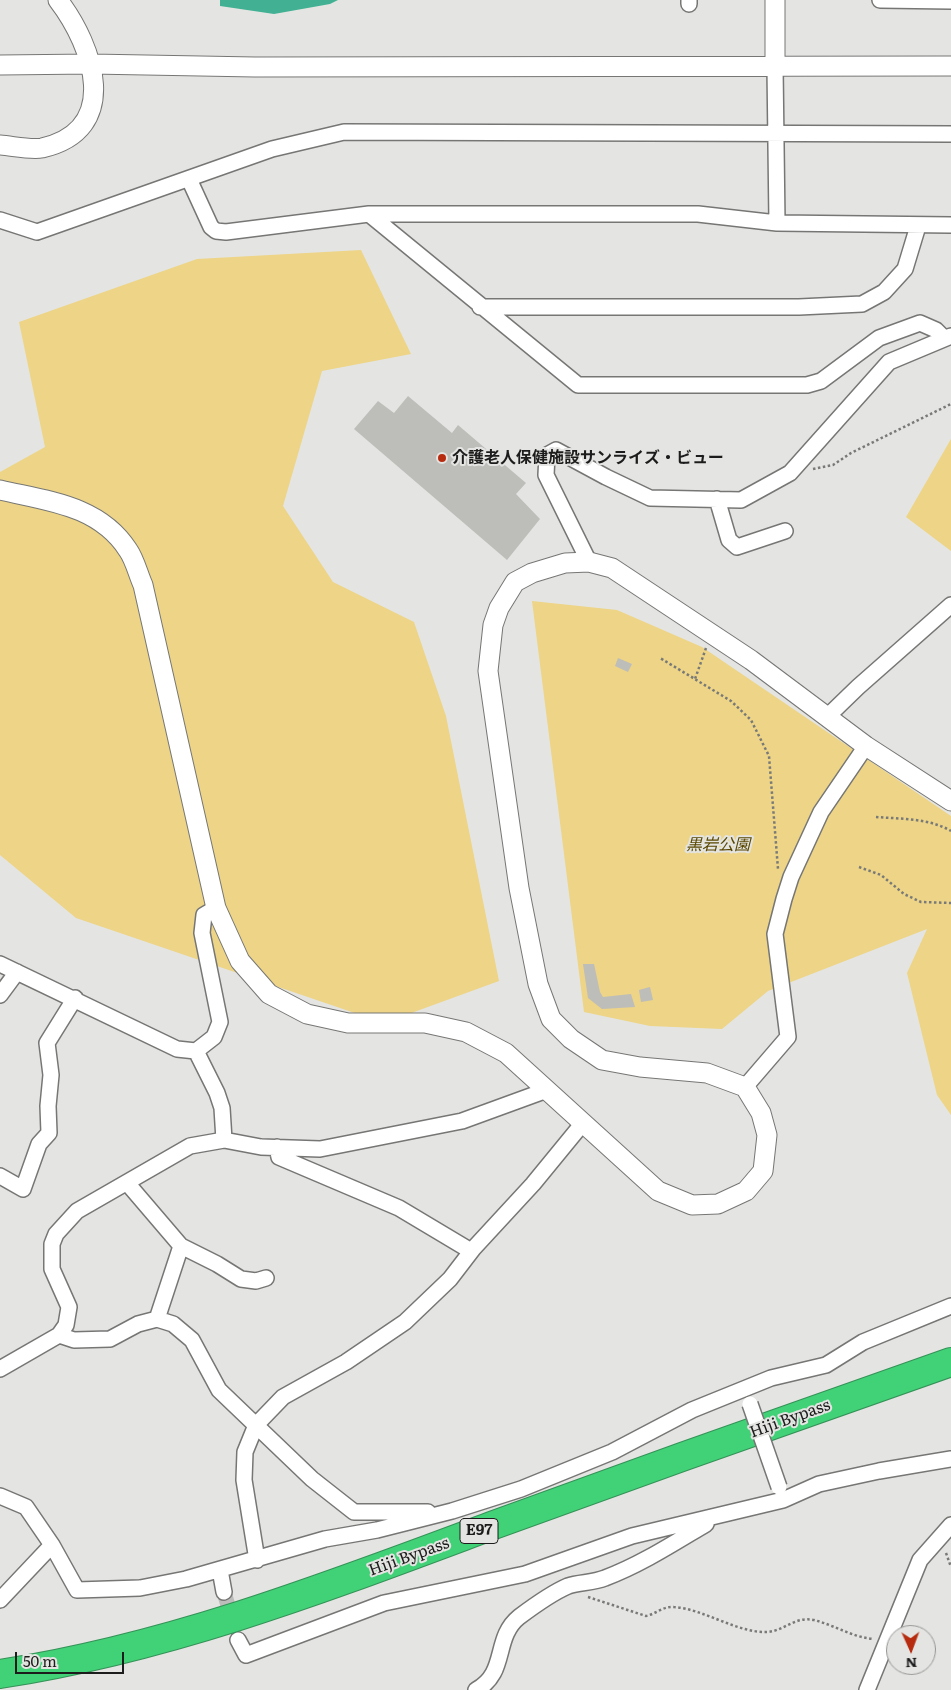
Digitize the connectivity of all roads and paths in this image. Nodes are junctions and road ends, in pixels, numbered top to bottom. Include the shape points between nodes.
1 (58, 0) edge
2 (775, 0) edge
3 (880, 0) edge
4 (951, 1) edge
5 (90, 64) junction
6 (0, 65) edge
7 (951, 66) edge
8 (775, 67) junction
9 (775, 134) junction
10 (951, 134) edge
11 (0, 145) edge
12 (189, 178) junction
13 (369, 214) junction
14 (0, 220) edge
15 (777, 223) junction
16 (951, 225) edge
17 (918, 226) junction
18 (480, 307) junction
19 (948, 337) edge
20 (951, 404) edge
21 (790, 473) junction
22 (0, 490) edge
23 (717, 499) junction
24 (785, 531) dead end
25 (589, 562) junction
26 (951, 605) edge
27 (711, 634) junction
28 (688, 674) junction
29 (695, 678) junction
30 (827, 717) junction
31 (866, 746) junction
32 (951, 801) edge
33 (876, 817) dead end
34 (951, 831) edge
35 (859, 867) dead end
36 (779, 878) dead end
37 (951, 902) edge
38 (216, 908) junction
39 (0, 964) edge
40 (17, 972) junction
41 (0, 995) edge
42 (75, 998) junction
43 (196, 1051) junction
44 (744, 1087) junction
45 (547, 1090) junction
46 (583, 1123) junction
47 (224, 1140) junction
48 (277, 1147) junction
49 (0, 1176) edge
50 (128, 1184) junction
51 (181, 1246) junction
52 (471, 1251) junction
53 (266, 1278) dead end
54 (951, 1306) edge
55 (157, 1319) junction
56 (60, 1335) junction
57 (951, 1362) edge
58 (0, 1369) edge
59 (744, 1390) junction
60 (256, 1425) junction
61 (951, 1459) edge
62 (781, 1493) junction
63 (0, 1496) edge
64 (452, 1512) junction
65 (723, 1515) junction
66 (951, 1525) edge
67 (52, 1545) junction
68 (257, 1560) junction
69 (220, 1570) junction
70 (567, 1586) junction
71 (224, 1592) tunnel mouth
72 (0, 1600) edge
73 (894, 1625) edge
74 (886, 1634) edge
75 (238, 1640) tunnel mouth
76 (886, 1645) edge
77 (0, 1674) edge
78 (476, 1690) edge
79 (867, 1690) edge

1 - 5 street via 71,16 85,43
2 - 8 street
3 - 4 street
5 - 6 street
5 - 8 street
5 - 11 street via 94,101 84,126 65,140 40,148
7 - 8 street
8 - 9 street
9 - 10 street
9 - 12 street via 344,132 272,149
9 - 15 street
12 - 13 street via 211,227 216,231
12 - 14 street via 37,232
13 - 15 street via 698,214
13 - 18 street
15 - 17 street
16 - 17 street
17 - 18 street via 905,269 884,292 862,304 799,307
18 - 19 street via 578,385 807,385 821,381 879,338 920,323
19 - 21 street via 889,362
20 - 21 path via 833,465
21 - 23 street via 741,500
22 - 38 street via 76,507 104,523 128,550 143,586
23 - 24 street via 729,540 737,547
23 - 25 street via 650,498 556,450 547,454 546,475
25 - 27 street via 612,568
25 - 44 street via 565,563 515,582 493,625 488,671 519,888 538,984 551,1019 571,1039 602,1060 707,1073
26 - 30 street
27 - 29 path
27 - 30 street
28 - 28 path via 674,666 660,658 667,662
28 - 29 path
29 - 36 path via 731,701 751,720 769,756
30 - 31 street
31 - 32 street
31 - 44 street via 821,812 791,877 775,934 788,1037
33 - 34 path via 920,821
35 - 37 path via 881,875 904,894 921,902
38 - 43 street via 204,915 202,933 220,1022 214,1037
38 - 45 street via 240,961 269,994 306,1014 348,1023 425,1023 466,1032 506,1053
39 - 40 street
40 - 41 street
40 - 42 street
42 - 43 street via 177,1049
42 - 49 street via 48,1043 51,1075 49,1133 38,1144 22,1189
43 - 47 street via 218,1093
44 - 46 street via 761,1113 767,1136 763,1171 746,1191 718,1204 692,1205 658,1191
45 - 46 street
45 - 48 street via 462,1121 320,1149
46 - 52 street via 533,1184
47 - 48 street
47 - 50 street via 190,1146
48 - 52 street via 279,1157 399,1208
50 - 51 street
50 - 56 street via 77,1211 56,1234 52,1244 52,1269 69,1306 66,1325
51 - 53 street via 240,1279 256,1281
51 - 55 street
52 - 60 street via 450,1279 405,1322 346,1362 283,1397
54 - 59 street via 863,1342 826,1365 771,1378
55 - 56 street via 138,1324 110,1339 74,1340
55 - 60 street via 173,1324 192,1340 219,1390
56 - 58 street
57 - 77 highway, Hiji Bypass / E97 via 283,1602 92,1658
59 - 62 street, bridge
59 - 64 street via 692,1410 612,1452 521,1489
60 - 64 street via 312,1479 354,1512
60 - 68 street via 245,1452 244,1480
61 - 62 street via 879,1470
62 - 65 street
63 - 67 street via 26,1507
64 - 68 street via 325,1539
65 - 70 street via 604,1578
65 - 75 street via 632,1536 525,1574 384,1603 246,1656
66 - 73 street via 920,1560
67 - 69 street via 77,1590 140,1588
67 - 72 street
68 - 69 street
69 - 71 street
70 - 74 path via 599,1602 646,1616 672,1606 768,1632 802,1619 814,1620 863,1638 880,1638
70 - 78 street via 518,1618 503,1641 498,1666 491,1679
76 - 79 street

